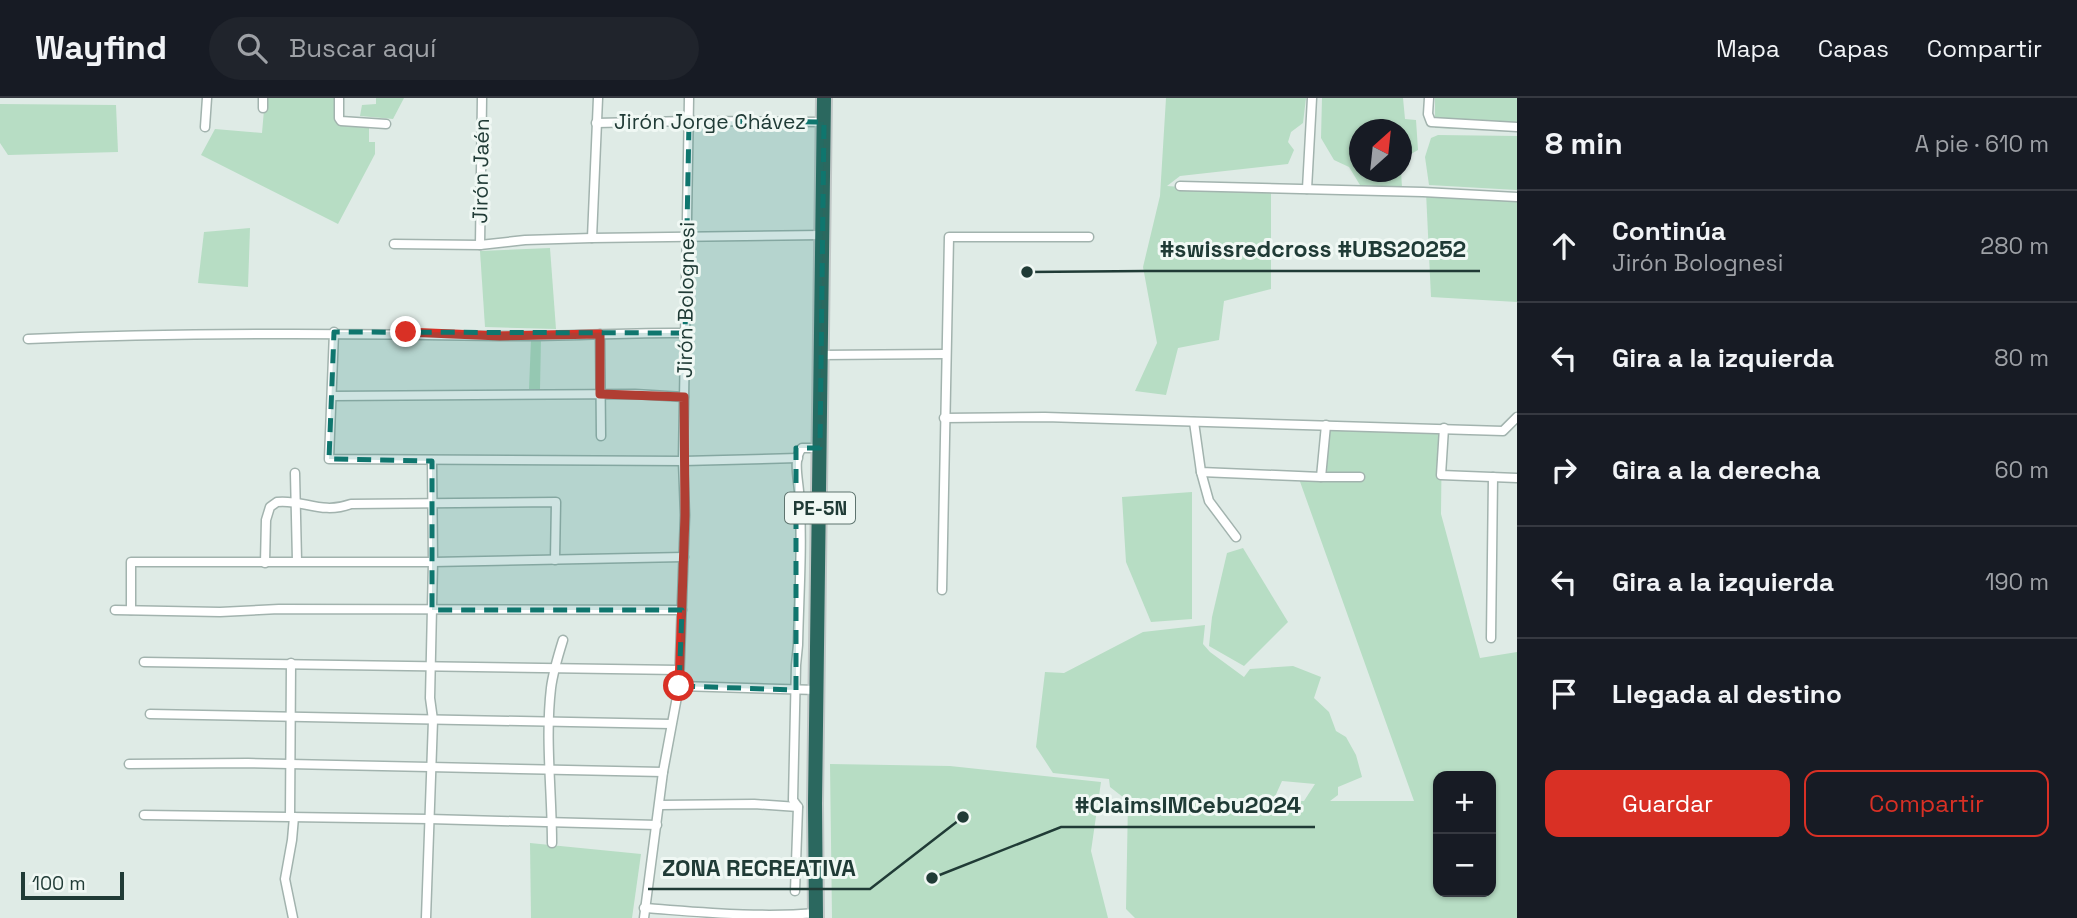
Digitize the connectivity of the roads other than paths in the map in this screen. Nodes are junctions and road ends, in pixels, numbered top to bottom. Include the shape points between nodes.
1 (207, 98) edge
2 (263, 98) edge
3 (339, 98) edge
4 (482, 98) edge
5 (598, 98) edge
6 (689, 98) edge
7 (824, 98) edge
8 (1312, 98) edge
9 (1429, 98) edge
10 (262, 108) dead end
11 (689, 121) junction
12 (824, 122) junction
13 (596, 123) junction
14 (386, 124) dead end
15 (205, 127) dead end
16 (1517, 127) edge
17 (1180, 186) dead end
18 (1307, 189) junction
19 (1517, 197) edge
20 (822, 235) junction
21 (689, 237) junction
22 (1089, 237) dead end
23 (592, 238) junction
24 (394, 244) dead end
25 (480, 245) junction
26 (334, 332) junction
27 (685, 333) junction
28 (600, 334) junction
29 (28, 339) dead end
30 (945, 354) junction
31 (820, 355) junction
32 (600, 394) junction
33 (332, 396) junction
34 (684, 397) junction
35 (1517, 417) edge
36 (944, 418) junction
37 (1194, 422) junction
38 (1326, 425) junction
39 (1444, 428) junction
40 (601, 436) dead end
41 (820, 448) junction
42 (798, 458) junction
43 (432, 461) junction
44 (683, 461) junction
45 (1201, 472) junction
46 (295, 473) dead end
47 (1321, 477) junction
48 (1360, 477) dead end
49 (1493, 477) junction
50 (1517, 478) edge
51 (296, 503) junction
52 (432, 504) junction
53 (1236, 537) dead end
54 (684, 557) junction
55 (555, 560) junction
56 (297, 561) junction
57 (433, 562) junction
58 (265, 563) junction
59 (942, 590) dead end
60 (115, 610) dead end
61 (131, 610) junction
62 (432, 610) junction
63 (682, 610) junction
64 (1491, 638) dead end
65 (563, 640) dead end
66 (144, 662) dead end
67 (291, 663) junction
68 (431, 668) junction
69 (555, 670) junction
70 (679, 670) junction
71 (679, 686) junction
72 (796, 690) junction
73 (817, 690) junction
74 (150, 714) dead end
75 (290, 716) junction
76 (433, 720) junction
77 (550, 723) junction
78 (671, 724) junction
79 (129, 764) dead end
80 (289, 764) junction
81 (431, 767) junction
82 (550, 770) junction
83 (663, 772) junction
84 (660, 804) junction
85 (815, 804) junction
86 (798, 807) junction
87 (144, 815) dead end
88 (292, 817) junction
89 (429, 819) junction
90 (552, 821) junction
91 (657, 825) junction
92 (798, 835) junction
93 (552, 843) dead end
94 (795, 891) dead end
95 (644, 908) junction
96 (816, 916) edge
97 (796, 917) edge
98 (293, 918) edge
99 (426, 918) edge
100 (644, 918) edge

1 - 15 street
2 - 10 street
3 - 14 street via 341,121
4 - 25 street, Jirón Jaén
5 - 13 street
6 - 11 street, Jirón Bolognesi
7 - 12 highway, PE-5N
8 - 18 street
9 - 16 street via 1431,122
11 - 12 street, Jirón Jorge Chávez
11 - 13 street, Jirón Jorge Chávez
11 - 21 street, Jirón Bolognesi
12 - 20 highway, PE-5N
13 - 23 street
17 - 18 street
18 - 19 street
20 - 21 street
20 - 31 highway, PE-5N
21 - 23 street
21 - 27 street, Jirón Bolognesi
22 - 30 street via 949,237
23 - 25 street
24 - 25 street
26 - 28 street
26 - 29 street
26 - 33 street
27 - 28 street
27 - 34 street, Jirón Bolognesi
28 - 32 street
30 - 31 street
30 - 36 street
31 - 41 highway, PE-5N
32 - 33 street
32 - 34 street
32 - 40 street
33 - 43 street via 329,459
34 - 44 street, Jirón Bolognesi
35 - 39 street via 1503,431
36 - 37 street
36 - 59 street
37 - 38 street
37 - 45 street
38 - 39 street
38 - 47 street
39 - 49 street via 1441,475
41 - 42 street via 802,448
41 - 73 highway, PE-5N
42 - 44 street
42 - 72 street
43 - 44 street
43 - 52 street
44 - 54 street, Jirón Bolognesi
45 - 47 street
45 - 53 street via 1209,501
46 - 51 street
47 - 48 street
49 - 50 street
49 - 64 street
51 - 52 street via 313,508
51 - 56 street
51 - 58 street via 276,502 270,507
52 - 55 street via 556,502
52 - 57 street
54 - 55 street
54 - 63 street, Jirón Bolognesi
55 - 57 street
56 - 57 street
56 - 58 street
57 - 62 street
58 - 61 street via 131,562
60 - 61 street
61 - 62 street
62 - 63 street
62 - 68 street
63 - 70 street, Jirón Bolognesi
65 - 69 street
66 - 67 street
67 - 68 street
67 - 75 street
68 - 69 street
68 - 76 street
69 - 70 street
69 - 77 street
70 - 71 street, Jirón Bolognesi
71 - 72 street
71 - 78 street, Jirón Bolognesi
72 - 73 street
72 - 86 street via 793,800
73 - 85 highway, PE-5N
74 - 75 street
75 - 76 street
75 - 80 street
76 - 77 street
76 - 81 street
77 - 78 street
77 - 82 street
78 - 83 street, Jirón Bolognesi
79 - 80 street
80 - 81 street
80 - 88 street
81 - 82 street
81 - 89 street
82 - 83 street
82 - 90 street
83 - 84 street, Jirón Bolognesi
84 - 86 street
84 - 91 street, Jirón Bolognesi
85 - 92 street
85 - 96 highway, PE-5N
86 - 92 street
87 - 88 street
88 - 89 street
88 - 98 street via 285,879
89 - 90 street
89 - 99 street
90 - 91 street
90 - 93 street
91 - 95 street, Jirón Bolognesi
92 - 94 street
95 - 97 street
95 - 100 street, Jirón Bolognesi
96 - 97 street

